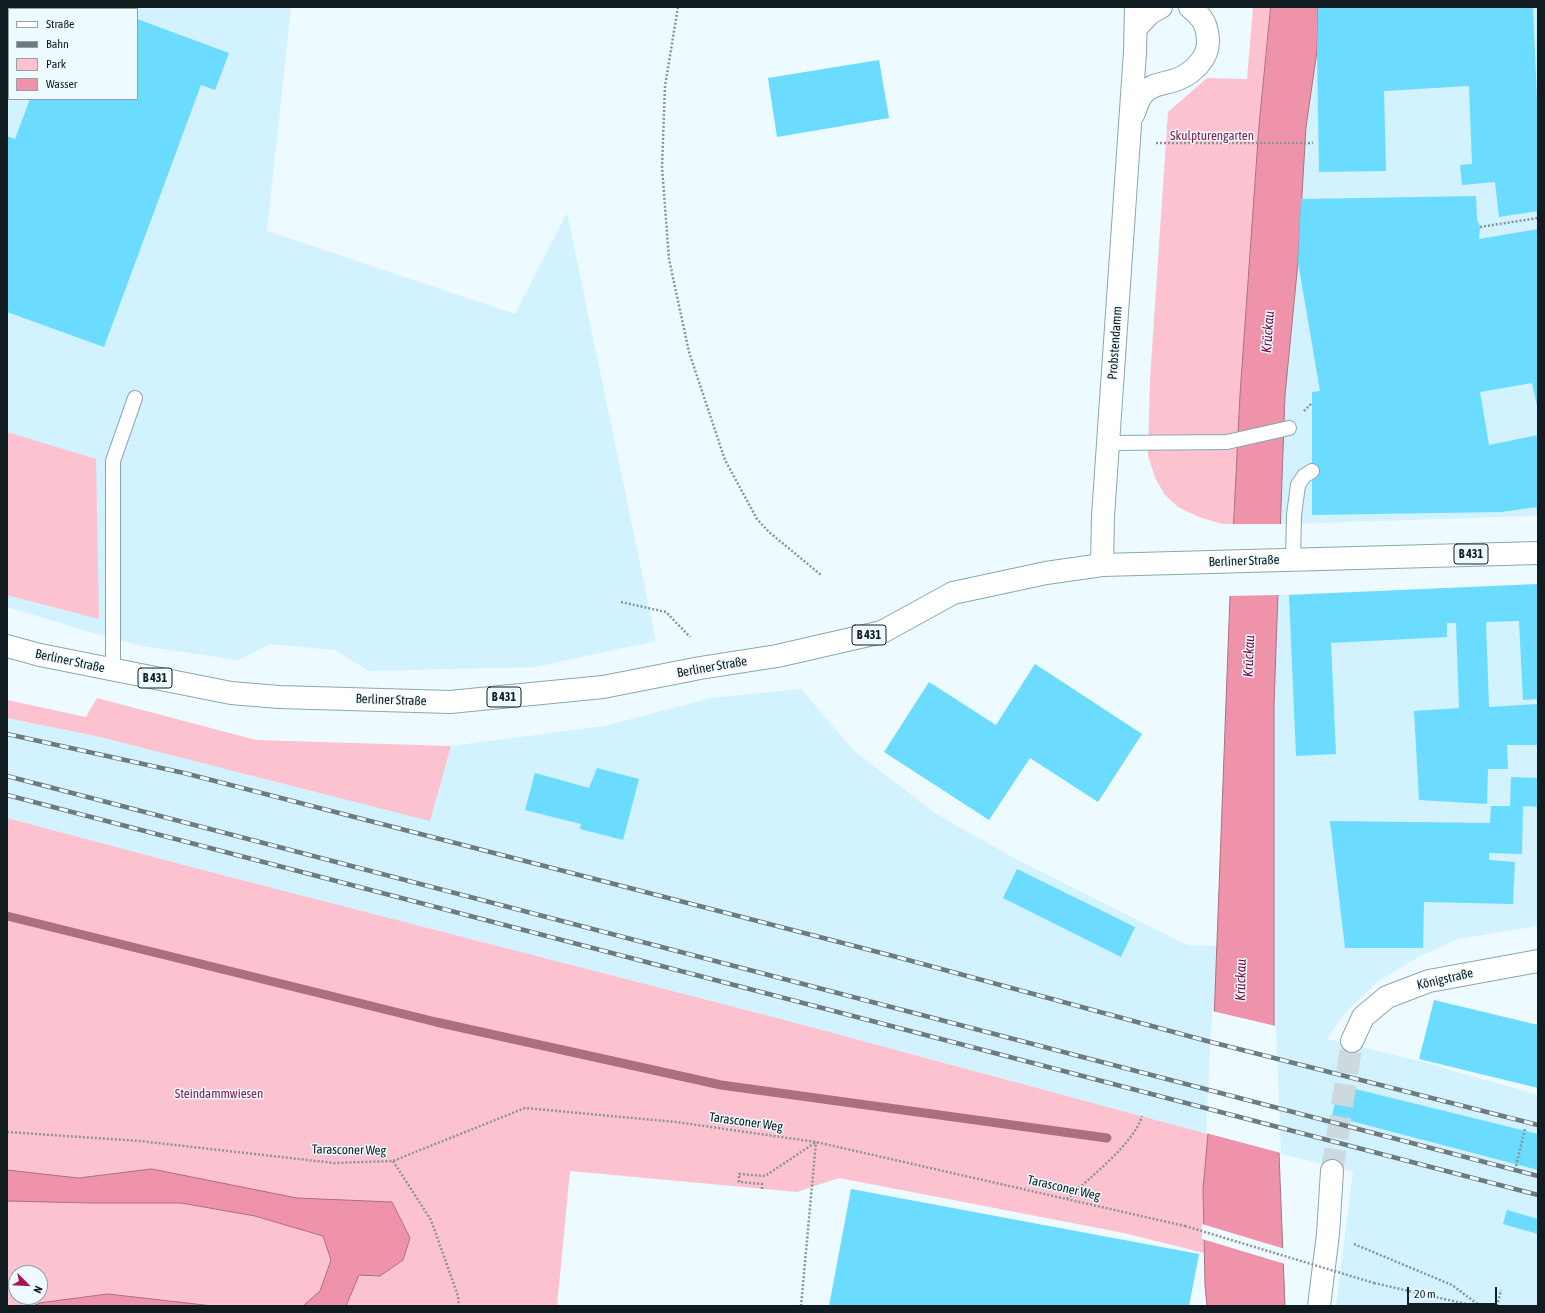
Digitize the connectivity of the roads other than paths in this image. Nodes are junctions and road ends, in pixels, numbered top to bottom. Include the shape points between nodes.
1 (1136, 7) edge
2 (1161, 7) edge
3 (1190, 7) edge
4 (1136, 28) junction
5 (1130, 121) junction
6 (135, 398) dead end
7 (1289, 428) dead end
8 (1109, 443) junction
9 (1312, 472) dead end
10 (1538, 553) edge
11 (1299, 559) junction
12 (1102, 565) junction
13 (7, 646) edge
14 (113, 670) junction
15 (1538, 961) edge
16 (1352, 1041) tunnel mouth
17 (1332, 1171) tunnel mouth
18 (1319, 1306) edge

1 - 4 main road, Probstendamm
2 - 4 main road via 1150,13
3 - 5 main road, Probstendamm via 1201,16 1207,28 1208,44 1204,58 1178,79 1158,84 1142,95
4 - 5 main road, Probstendamm
5 - 8 main road, Probstendamm
6 - 14 lane via 113,461
7 - 8 lane via 1227,442
8 - 12 main road, Probstendamm
9 - 11 lane via 1304,476 1298,484 1294,514
10 - 11 main road, Berliner Straße / B 431
11 - 12 main road, Berliner Straße / B 431
12 - 14 main road, Berliner Straße / B 431 via 1046,573 953,593 882,632 777,656 603,687 450,702 279,697 231,693
13 - 14 main road, Berliner Straße / B 431
15 - 16 main road, Königstraße via 1429,981 1387,997 1363,1017
17 - 18 main road via 1328,1234

